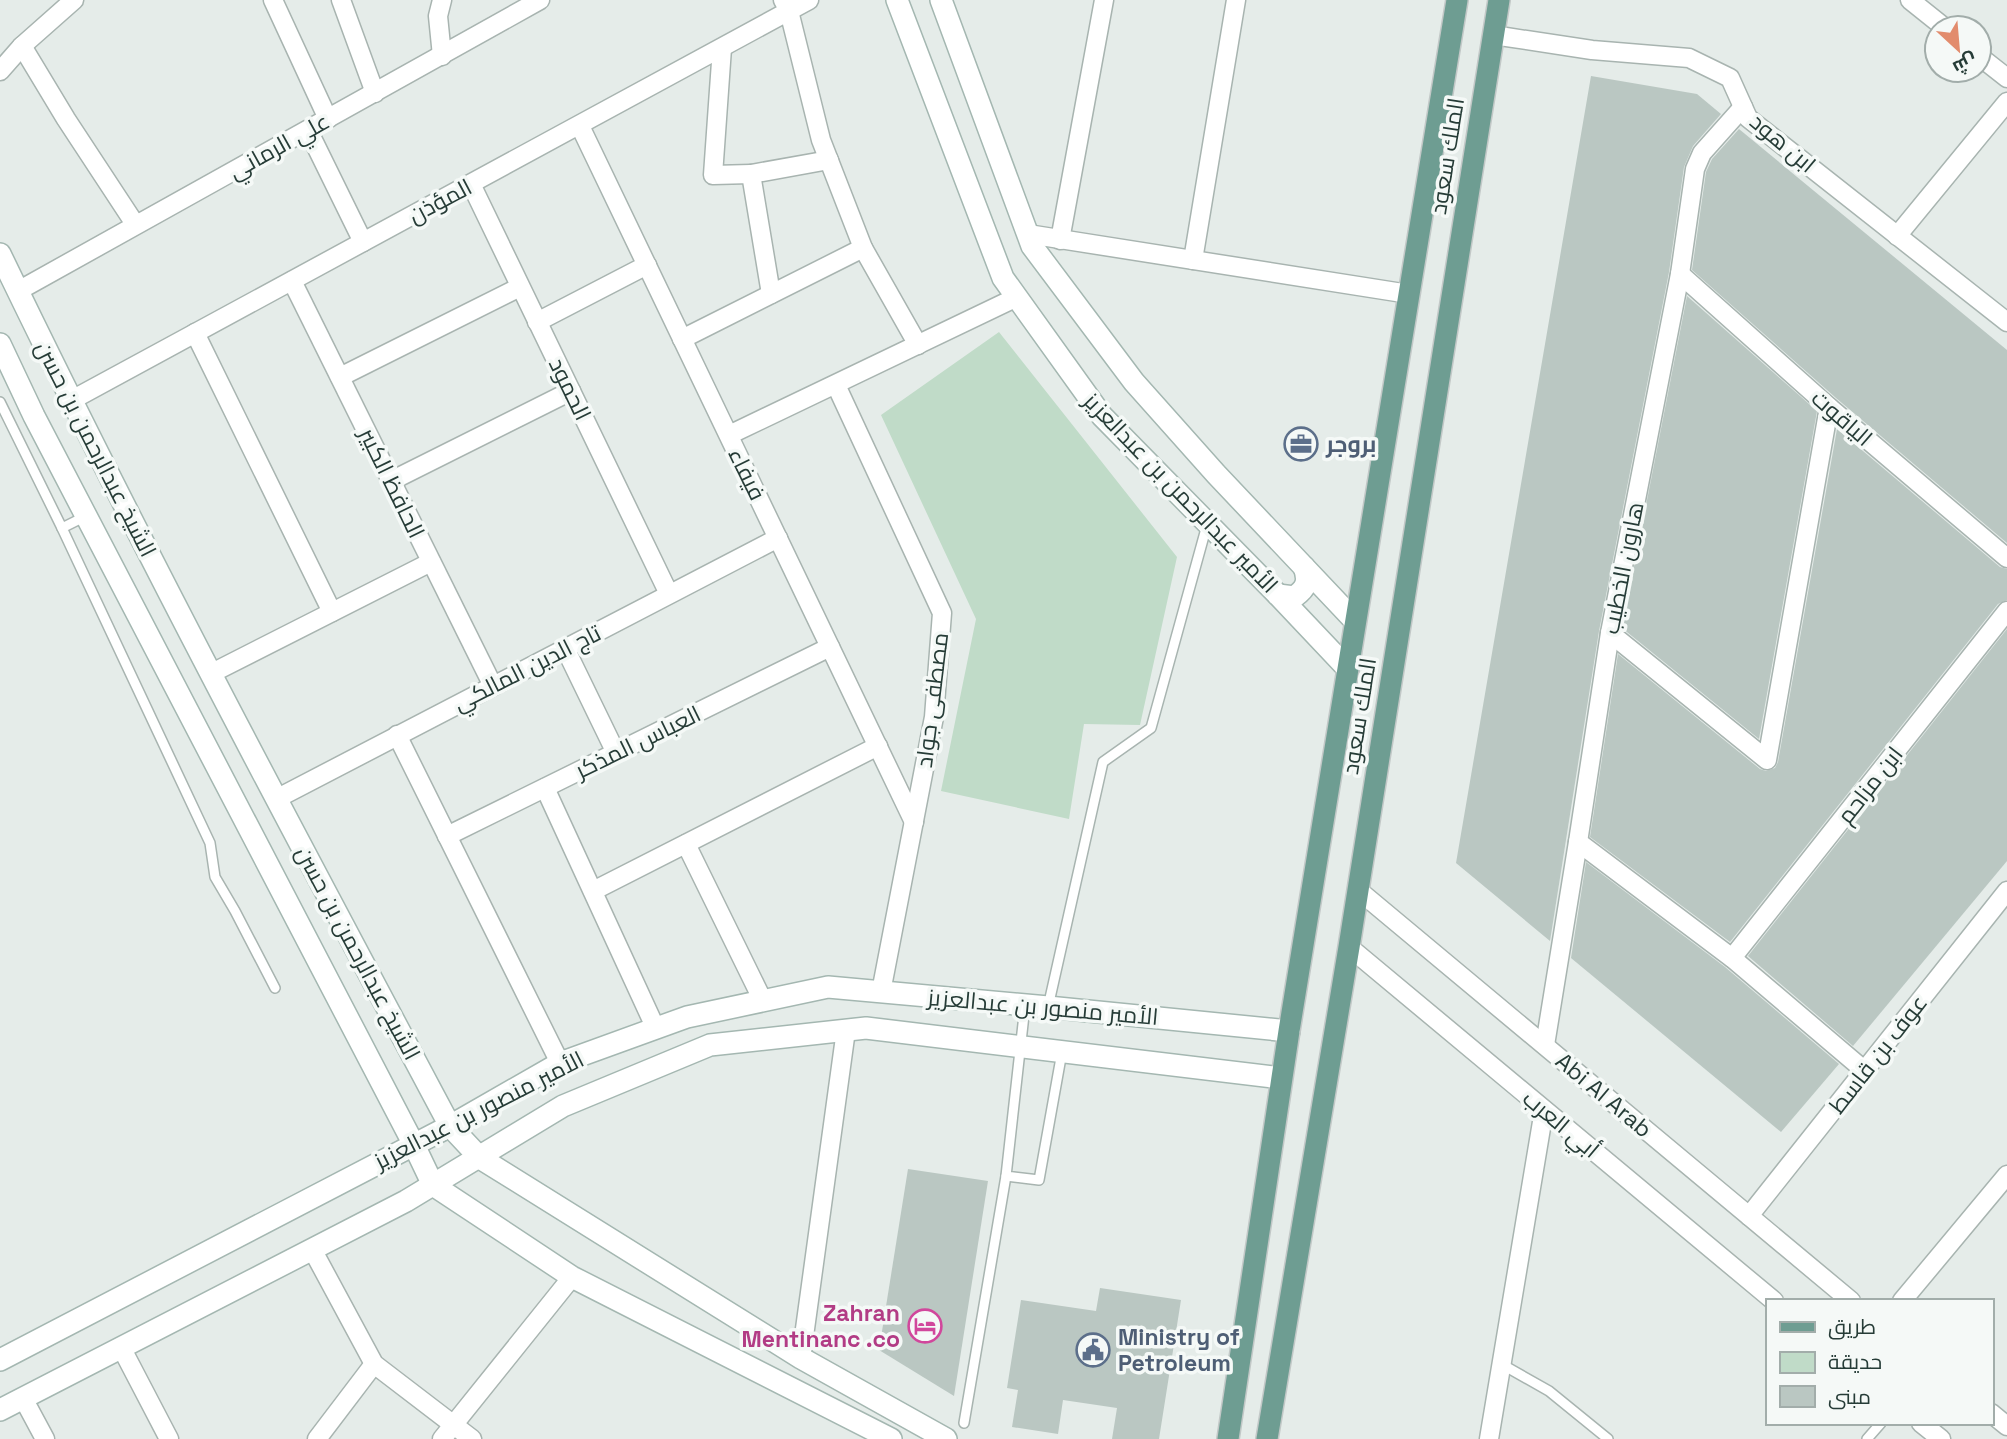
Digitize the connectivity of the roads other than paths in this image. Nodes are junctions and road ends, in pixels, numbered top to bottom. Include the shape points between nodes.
1 (74, 0) edge
2 (273, 0) edge
3 (341, 0) edge
4 (442, 0) edge
5 (540, 0) edge
6 (809, 0) edge
7 (897, 0) edge
8 (941, 0) edge
9 (1104, 0) edge
10 (1236, 0) edge
11 (1457, 0) edge
12 (1499, 0) edge
13 (1910, 0) edge
14 (786, 5) edge
15 (1928, 14) edge
16 (1493, 35) junction
17 (22, 46) junction
18 (722, 48) junction
19 (442, 56) junction
20 (1993, 67) edge
21 (0, 71) edge
22 (2007, 78) edge
23 (971, 83) junction
24 (375, 93) junction
25 (935, 96) junction
26 (2007, 102) edge
27 (1743, 107) junction
28 (328, 119) junction
29 (580, 126) junction
30 (308, 130) junction
31 (828, 160) junction
32 (751, 174) junction
33 (471, 184) junction
34 (135, 224) junction
35 (1028, 234) junction
36 (1897, 236) junction
37 (1060, 240) junction
38 (363, 243) junction
39 (863, 248) junction
40 (0, 254) edge
41 (1193, 260) junction
42 (647, 265) junction
43 (1680, 274) junction
44 (292, 281) junction
45 (520, 287) junction
46 (18, 291) junction
47 (1409, 294) junction
48 (771, 295) junction
49 (1017, 297) junction
50 (537, 322) junction
51 (2007, 322) edge
52 (195, 333) junction
53 (682, 339) junction
54 (0, 344) edge
55 (918, 345) junction
56 (340, 377) junction
57 (836, 385) junction
58 (571, 391) junction
59 (70, 401) junction
60 (0, 402) edge
61 (1829, 407) junction
62 (729, 435) junction
63 (391, 481) junction
64 (86, 516) junction
65 (1208, 523) junction
66 (62, 528) junction
67 (778, 538) junction
68 (2007, 558) edge
69 (431, 562) junction
70 (1304, 566) junction
71 (157, 570) junction
72 (124, 589) junction
73 (669, 594) junction
74 (1278, 595) junction
75 (2007, 611) edge
76 (332, 612) junction
77 (1355, 621) junction
78 (1610, 633) junction
79 (830, 647) junction
80 (565, 648) junction
81 (1348, 668) junction
82 (210, 674) junction
83 (492, 686) junction
84 (397, 736) junction
85 (878, 746) junction
86 (616, 753) junction
87 (545, 788) junction
88 (276, 799) junction
89 (914, 822) junction
90 (447, 836) junction
91 (1578, 842) junction
92 (686, 844) junction
93 (1358, 890) junction
94 (593, 891) junction
95 (2007, 891) edge
96 (1349, 947) junction
97 (1732, 958) junction
98 (275, 988) dead end
99 (881, 992) junction
100 (763, 1001) junction
101 (1026, 1005) junction
102 (1048, 1007) junction
103 (656, 1029) junction
104 (846, 1030) junction
105 (1289, 1031) junction
106 (1545, 1045) junction
107 (1020, 1047) junction
108 (1062, 1052) junction
109 (559, 1063) junction
110 (1865, 1070) junction
111 (1281, 1078) junction
112 (1544, 1110) junction
113 (450, 1126) junction
114 (413, 1143) junction
115 (480, 1158) junction
116 (1006, 1176) junction
117 (2006, 1180) edge
118 (433, 1185) junction
119 (1749, 1216) junction
120 (312, 1249) junction
121 (572, 1277) junction
122 (1772, 1299) edge
123 (1849, 1299) edge
124 (1904, 1299) edge
125 (121, 1347) junction
126 (801, 1359) junction
127 (0, 1360) edge
128 (374, 1364) junction
129 (1503, 1365) junction
130 (23, 1398) junction
131 (0, 1409) edge
132 (1993, 1415) edge
133 (964, 1423) dead end
134 (1879, 1425) edge
135 (1924, 1425) edge
136 (2007, 1426) edge
137 (448, 1432) edge
138 (45, 1439) edge
139 (169, 1439) edge
140 (317, 1439) edge
141 (472, 1439) edge
142 (891, 1439) edge
143 (946, 1439) edge
144 (1228, 1439) edge
145 (1267, 1439) edge
146 (1489, 1439) edge
147 (1608, 1439) edge
148 (1867, 1439) edge
149 (1941, 1439) edge

1 - 17 street
2 - 28 street
3 - 24 street
4 - 19 street
5 - 19 street, علي الرماني
6 - 14 street, المؤذن
7 - 25 street, الأمير عبدالرحمن بن عبدالعزيز
8 - 23 street, الأمير عبدالرحمن بن عبدالعزيز
9 - 37 street
10 - 41 street
11 - 47 main road, الملك سعود
12 - 16 main road, الملك سعود
13 - 15 street
14 - 18 street, المؤذن
14 - 31 street
16 - 27 street, ابن هود via 1689,58 1730,78
16 - 93 main road, الملك سعود
17 - 21 street
17 - 34 street
18 - 29 street, المؤذن
18 - 32 street via 713,175
19 - 24 street, علي الرماني
20 - 22 street
23 - 25 street
23 - 35 street, الأمير عبدالرحمن بن عبدالعزيز
24 - 28 street, علي الرماني
25 - 49 street, الأمير عبدالرحمن بن عبدالعزيز via 1003,278
26 - 36 street
27 - 36 street, ابن هود via 1748,118
27 - 43 street, هارون الخطيب via 1702,153
28 - 30 street, علي الرماني
29 - 33 street, المؤذن
29 - 42 street, فيفاء
30 - 34 street, علي الرماني
30 - 38 street
31 - 32 street
31 - 39 street
32 - 48 street
33 - 38 street, المؤذن
33 - 45 street, الحمود
34 - 46 street, علي الرماني
35 - 37 street
35 - 70 street, الأمير عبدالرحمن بن عبدالعزيز via 1032,246 1134,382
36 - 51 street, ابن هود
37 - 41 street
38 - 44 street, المؤذن
39 - 48 street
39 - 55 street
40 - 46 street, الشيخ عبدالرحمن بن حسن
41 - 47 street
42 - 50 street
42 - 53 street, فيفاء
43 - 61 street, الياقوت
43 - 78 street, هارون الخطيب
44 - 52 street, المؤذن
44 - 56 street, الحافظ الكبير
45 - 50 street, الحمود
45 - 56 street
46 - 59 street, الشيخ عبدالرحمن بن حسن
47 - 77 main road, الملك سعود
48 - 53 street
49 - 55 street
49 - 65 street, الأمير عبدالرحمن بن عبدالعزيز via 1102,416
50 - 58 street, الحمود
52 - 59 street, المؤذن
52 - 76 street
53 - 62 street, فيفاء
54 - 64 street, الشيخ عبدالرحمن بن حسن
55 - 57 street
56 - 63 street, الحافظ الكبير
57 - 62 street
57 - 89 street, مصطفى جواد via 942,613 934,717
58 - 63 street
58 - 73 street, الحمود
59 - 71 street, الشيخ عبدالرحمن بن حسن
60 - 66 lane
61 - 68 street, الياقوت
61 - 78 street via 1767,760
62 - 67 street, فيفاء
63 - 69 street, الحافظ الكبير
64 - 66 lane
64 - 72 street, الشيخ عبدالرحمن بن حسن
65 - 74 street, الأمير عبدالرحمن بن عبدالعزيز
65 - 102 lane via 1151,727 1103,762
66 - 98 lane via 210,843 215,877
67 - 73 street, تاج الدين المالكي
67 - 79 street, فيفاء
69 - 76 street
69 - 83 street, الحافظ الكبير
70 - 74 street via 1307,581 1300,592 1294,597
70 - 77 street, الأمير عبدالرحمن بن عبدالعزيز
71 - 72 street
71 - 82 street, الشيخ عبدالرحمن بن حسن
72 - 114 street, الشيخ عبدالرحمن بن حسن
73 - 80 street, تاج الدين المالكي
74 - 81 street, الأمير عبدالرحمن بن عبدالعزيز
75 - 97 street, ابن مزاحم
76 - 82 street
77 - 81 main road, الملك سعود
78 - 91 street, هارون الخطيب
79 - 85 street, فيفاء
79 - 86 street, العباس المذكر
80 - 83 street, تاج الدين المالكي
80 - 86 street
81 - 105 main road, الملك سعود
82 - 88 street, الشيخ عبدالرحمن بن حسن
83 - 84 street, تاج الدين المالكي
84 - 88 street, تاج الدين المالكي
84 - 90 street
85 - 89 street, فيفاء
85 - 92 street
86 - 87 street, العباس المذكر
87 - 90 street, العباس المذكر
87 - 94 street
88 - 113 street, الشيخ عبدالرحمن بن حسن
89 - 99 street, مصطفى جواد
90 - 109 street
91 - 97 street
91 - 106 street, هارون الخطيب
92 - 94 street
92 - 100 street
93 - 96 main road, الملك سعود
93 - 106 street, Abi Al Arab
94 - 103 street
95 - 110 street, عوف بن قاسط
96 - 112 street, أبي العرب
96 - 145 main road, الملك سعود
97 - 110 street
99 - 100 street, الأمير منصور بن عبدالعزيز via 828,987
99 - 101 street, الأمير منصور بن عبدالعزيز
100 - 103 street, الأمير منصور بن عبدالعزيز via 687,1017
101 - 102 street, الأمير منصور بن عبدالعزيز
101 - 107 lane
102 - 105 street, الأمير منصور بن عبدالعزيز
103 - 109 street, الأمير منصور بن عبدالعزيز
104 - 107 street, الأمير منصور بن عبدالعزيز via 866,1028
104 - 115 street, الأمير منصور بن عبدالعزيز via 710,1045 564,1106
104 - 126 street
105 - 111 main road, الملك سعود
106 - 119 street, Abi Al Arab
107 - 108 street, الأمير منصور بن عبدالعزيز
107 - 116 lane
108 - 111 street, الأمير منصور بن عبدالعزيز
108 - 116 lane via 1039,1180
109 - 113 street, الأمير منصور بن عبدالعزيز
110 - 119 street, عوف بن قاسط
111 - 144 main road, الملك سعود
112 - 122 street, أبي العرب
112 - 129 street
113 - 114 street, الأمير منصور بن عبدالعزيز
113 - 115 street, الشيخ عبدالرحمن بن حسن
114 - 118 street, الشيخ عبدالرحمن بن حسن
114 - 127 street, الأمير منصور بن عبدالعزيز
115 - 118 street, الأمير منصور بن عبدالعزيز
115 - 126 street, الشيخ عبدالرحمن بن حسن
116 - 133 lane
117 - 124 street
118 - 120 street, الأمير منصور بن عبدالعزيز
118 - 121 street
119 - 123 street, Abi Al Arab
120 - 125 street, الأمير منصور بن عبدالعزيز
120 - 128 street
121 - 137 street
121 - 142 street
125 - 130 street, الأمير منصور بن عبدالعزيز
125 - 139 street
126 - 143 street, الشيخ عبدالرحمن بن حسن
128 - 137 street
128 - 140 street
129 - 146 street
129 - 147 lane via 1549,1391
130 - 131 street, الأمير منصور بن عبدالعزيز
130 - 138 street
132 - 136 street
134 - 148 lane
135 - 149 street
137 - 141 street

